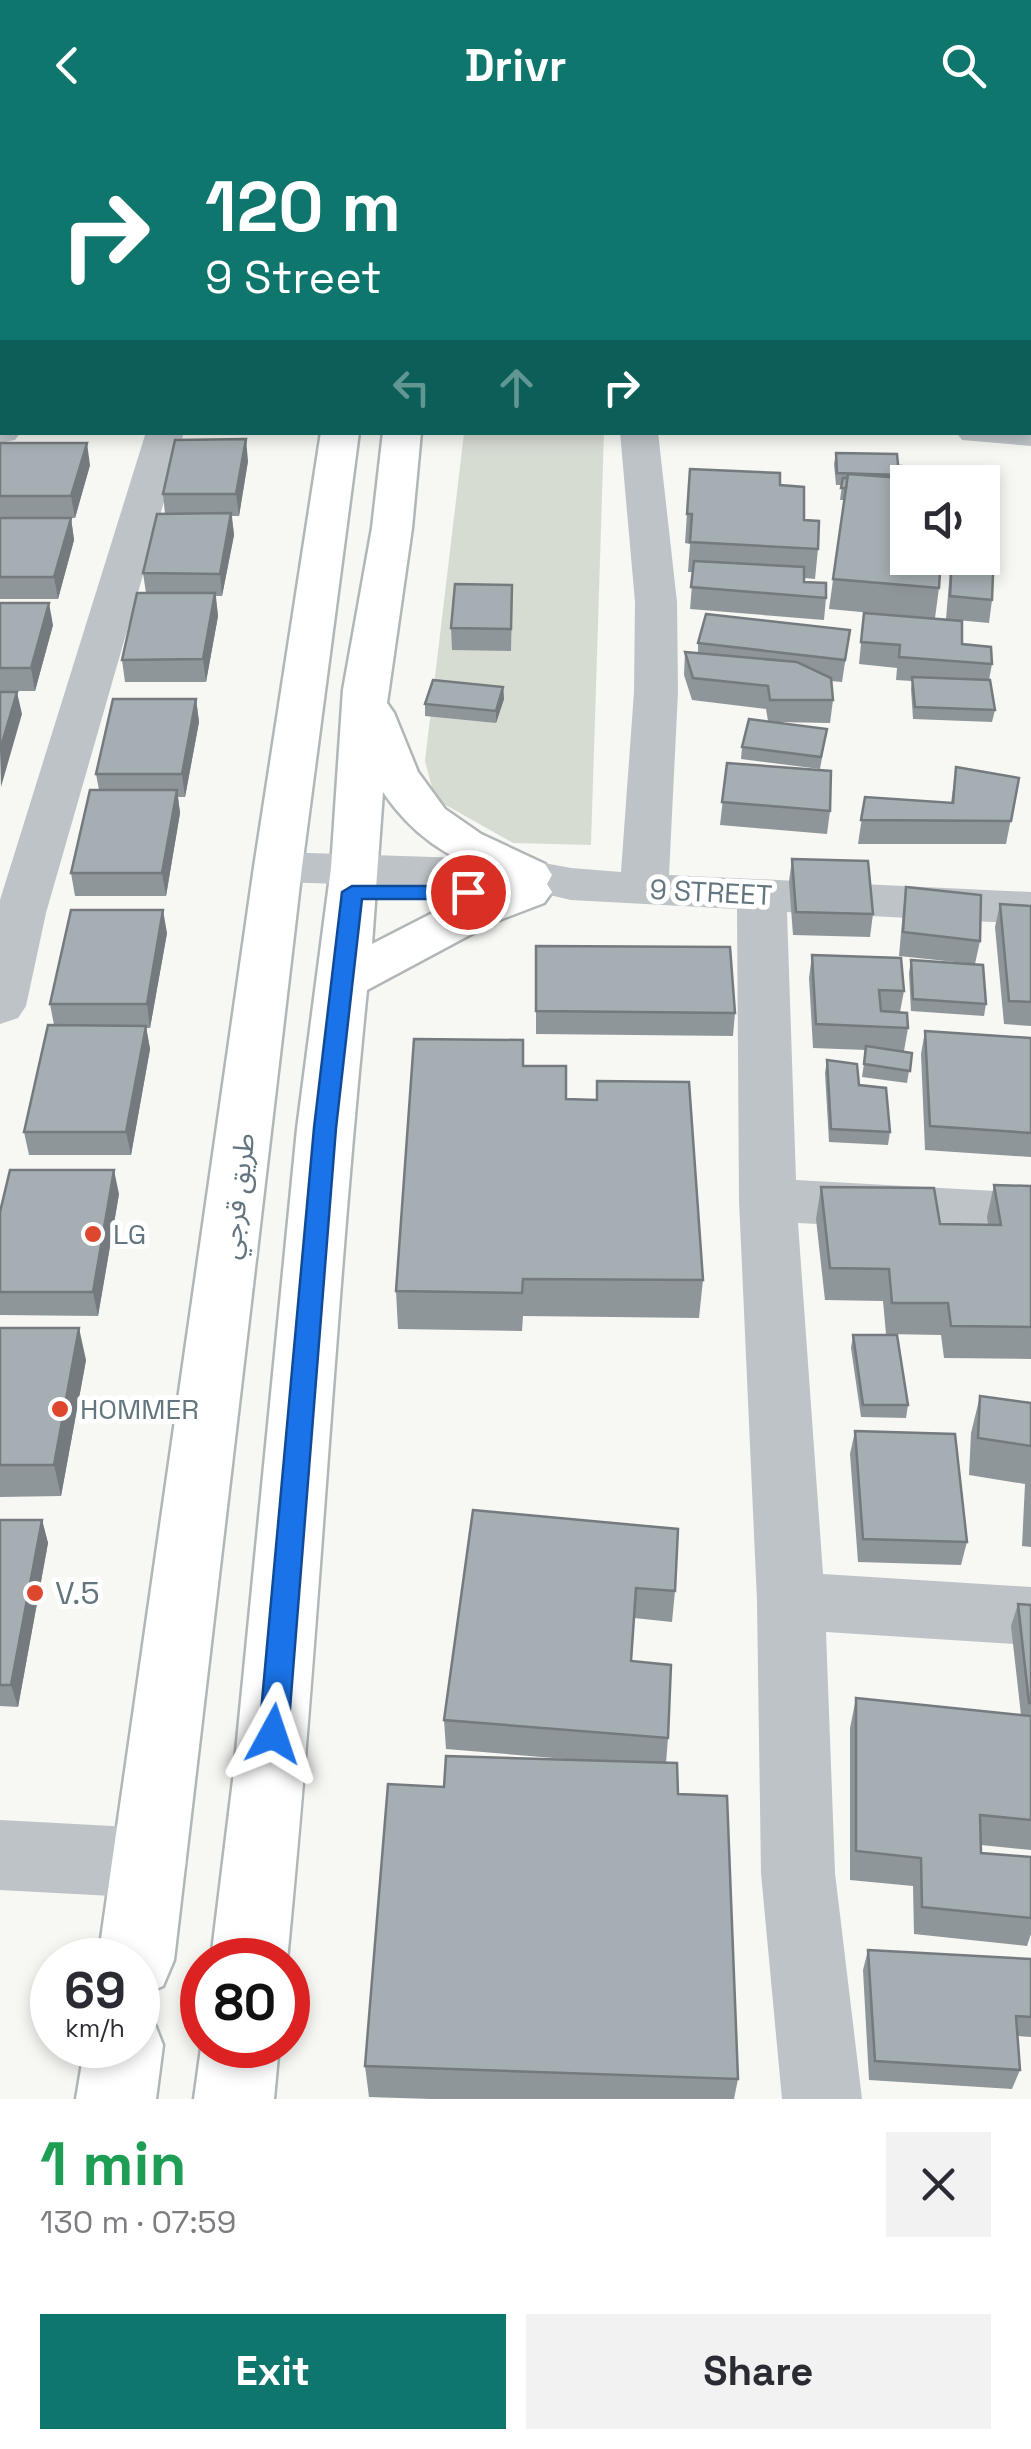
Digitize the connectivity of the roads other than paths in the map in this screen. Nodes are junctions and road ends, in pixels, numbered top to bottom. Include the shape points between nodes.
1 (164, 435) edge
2 (340, 435) edge
3 (402, 435) edge
4 (639, 435) edge
5 (365, 690) junction
6 (276, 880) junction
7 (354, 880) junction
8 (542, 884) junction
9 (644, 889) junction
10 (762, 895) junction
11 (1031, 908) edge
12 (344, 980) junction
13 (0, 1006) edge
14 (768, 1200) junction
15 (1031, 1214) edge
16 (791, 1600) junction
17 (1031, 1616) edge
18 (0, 1856) edge
19 (150, 1863) junction
20 (139, 1938) edge
21 (251, 1938) edge
22 (121, 2068) edge
23 (237, 2068) edge
24 (116, 2099) edge
25 (234, 2099) edge
26 (822, 2099) edge

1 - 13 street via 21,913
2 - 6 highway, طريق قرجي
3 - 5 highway
4 - 9 street via 656,602
5 - 7 highway
5 - 8 highway via 404,795 464,845
6 - 7 street, 9 STREET
6 - 19 highway, طريق قرجي
7 - 8 street, 9 STREET
7 - 12 highway
8 - 9 street, 9 STREET
8 - 12 highway
9 - 10 street, 9 STREET
10 - 11 street, 9 STREET
10 - 14 street
12 - 21 highway
14 - 15 street
14 - 16 street
16 - 17 street
16 - 26 street via 798,1873
18 - 19 street
19 - 20 highway, طريق قرجي
22 - 24 highway
23 - 25 highway

